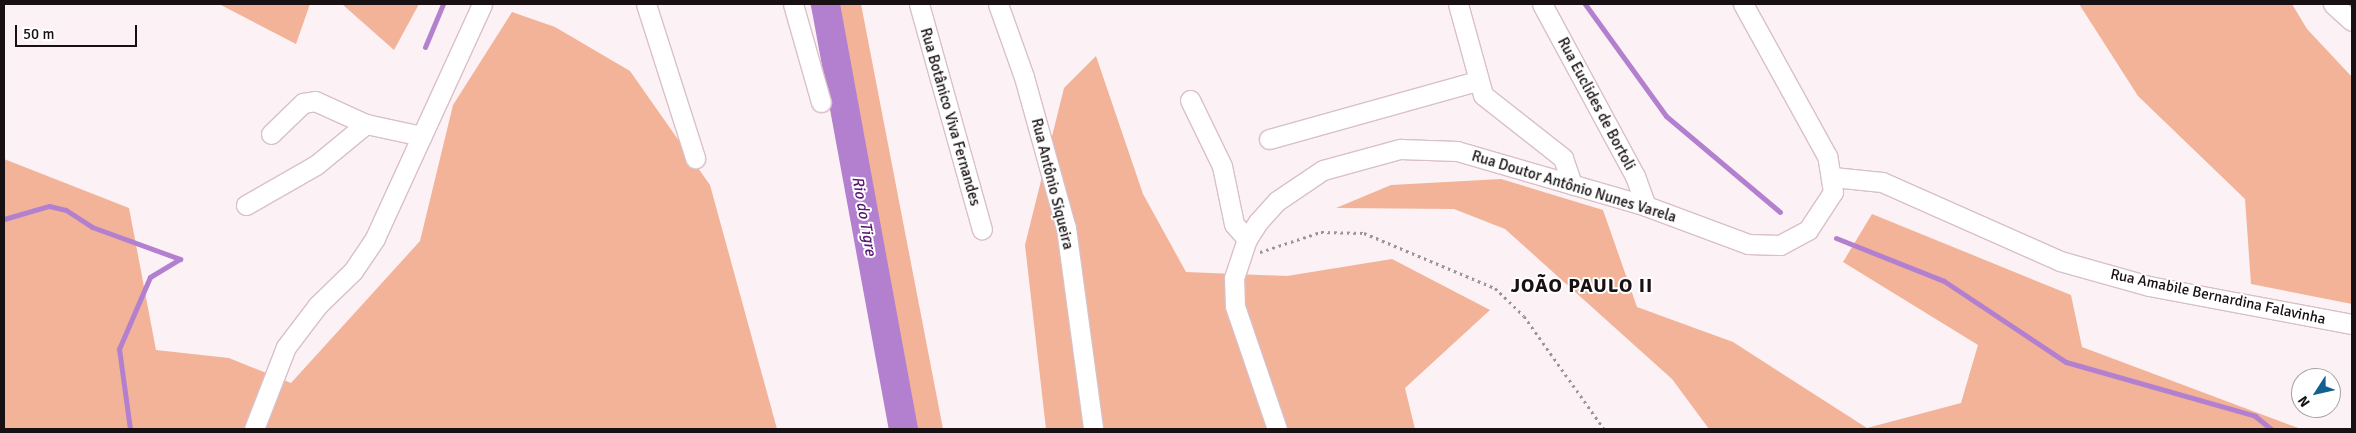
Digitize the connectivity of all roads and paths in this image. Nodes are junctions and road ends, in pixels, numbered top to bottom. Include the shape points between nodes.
1 (482, 4) edge
2 (646, 4) edge
3 (793, 4) edge
4 (919, 4) edge
5 (998, 4) edge
6 (1458, 4) edge
7 (1542, 4) edge
8 (1743, 4) edge
9 (2333, 4) edge
10 (2352, 21) edge
11 (1477, 81) junction
12 (1190, 100) dead end
13 (821, 102) dead end
14 (366, 124) junction
15 (271, 134) dead end
16 (422, 136) junction
17 (1269, 140) dead end
18 (695, 158) dead end
19 (1832, 177) junction
20 (1572, 184) junction
21 (246, 206) dead end
22 (1646, 206) junction
23 (982, 229) dead end
24 (1247, 239) junction
25 (1238, 263) junction
26 (2352, 324) edge
27 (254, 429) edge
28 (1093, 429) edge
29 (1277, 429) edge
30 (1604, 429) edge

1 - 16 street via 440,87
2 - 18 street
3 - 13 street
4 - 23 street, Rua Botânico Viva Fernandes
5 - 28 street, Rua Antônio Siqueira via 1024,77 1066,228
6 - 11 street
7 - 22 street, Rua Euclides de Bortoli via 1635,176
8 - 19 street, Rua Doutor Antônio Nunes Varela via 1827,156
9 - 10 street
11 - 17 street
11 - 20 street via 1483,95 1563,158
12 - 24 street via 1222,166 1234,224
14 - 15 street via 315,101 303,103
14 - 16 street
14 - 21 street via 316,166
16 - 27 street via 375,238 353,271 318,305 286,347
19 - 22 street, Rua Doutor Antônio Nunes Varela via 1833,192 1822,213 1808,230 1780,245 1748,244
19 - 26 street, Rua Amabile Bernardina Falavinha via 1882,182 2060,261 2149,286
20 - 22 street, Rua Doutor Antônio Nunes Varela
20 - 24 street, Rua Doutor Antônio Nunes Varela via 1457,152 1400,149 1323,170 1277,201
24 - 25 street, Rua Doutor Antônio Nunes Varela
25 - 29 street, Rua Doutor Antônio Nunes Varela via 1235,306
25 - 30 path via 1276,244 1321,232 1364,233 1496,288 1524,316

